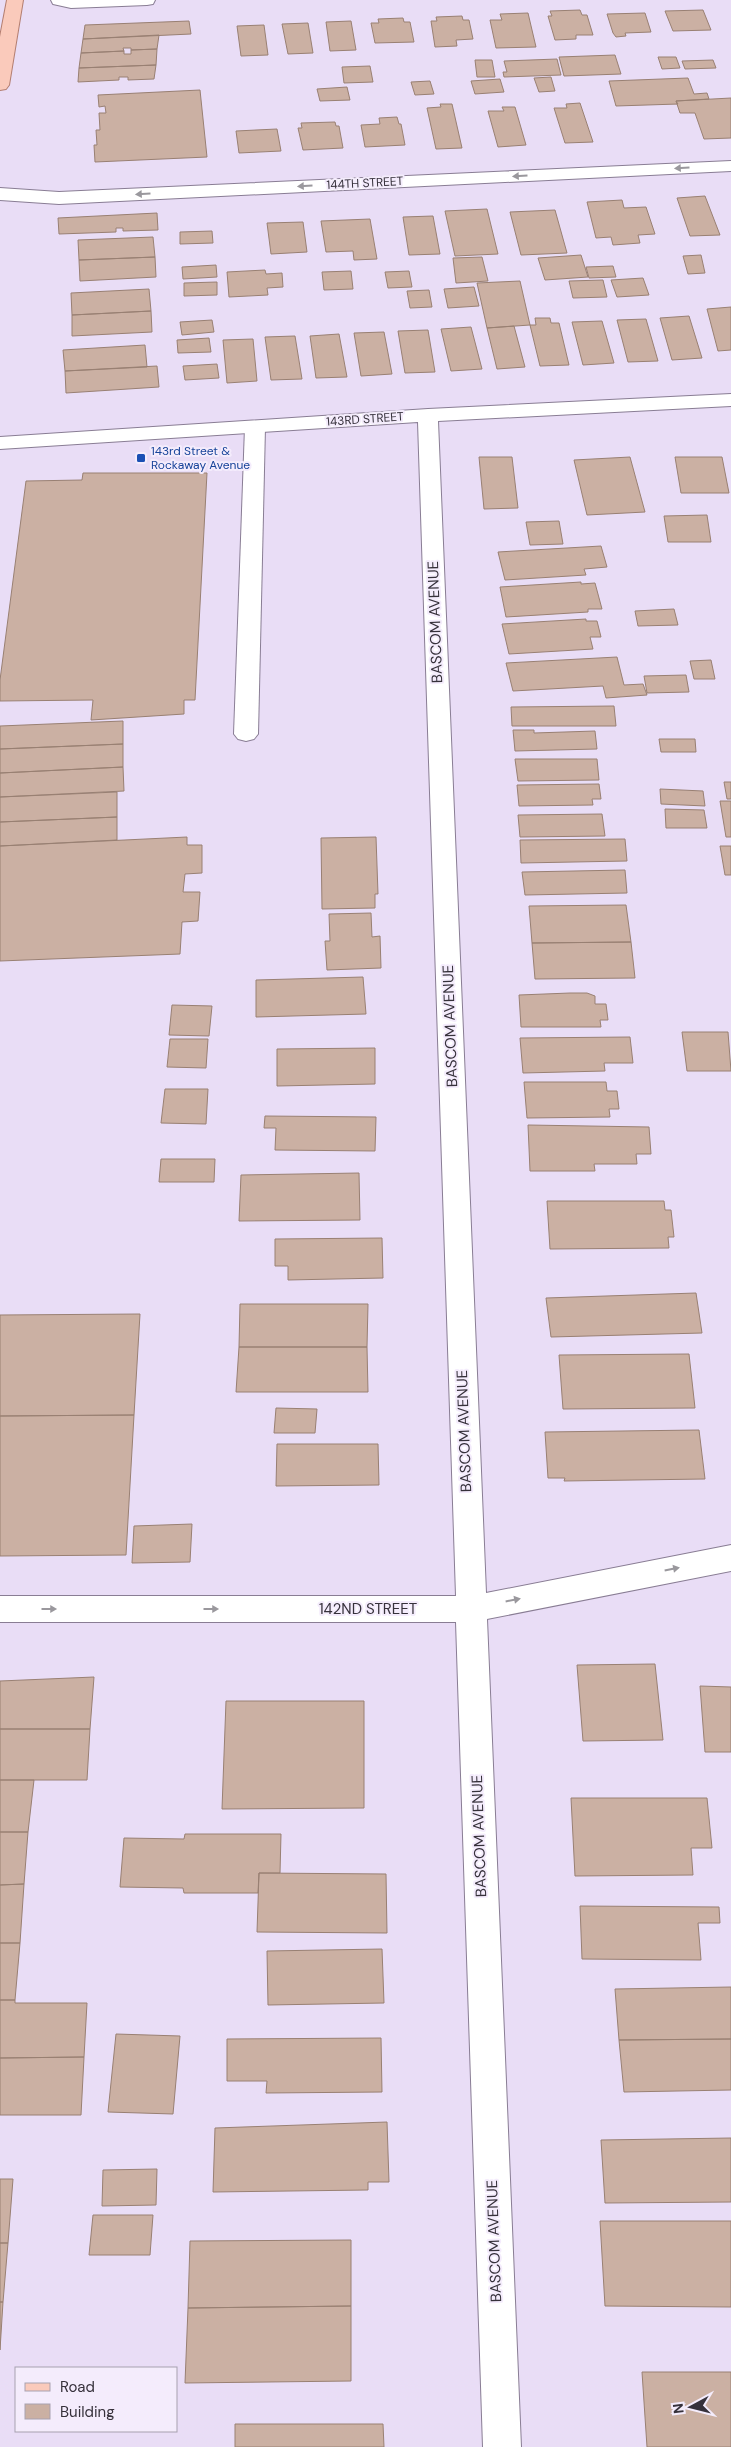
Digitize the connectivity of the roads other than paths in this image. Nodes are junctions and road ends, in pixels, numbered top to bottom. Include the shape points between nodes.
1 (14, 0) edge
2 (59, 0) edge
3 (146, 0) edge
4 (0, 85) edge
5 (731, 166) edge
6 (0, 194) edge
7 (731, 400) edge
8 (428, 415) junction
9 (255, 427) junction
10 (0, 443) edge
11 (246, 734) dead end
12 (731, 1558) edge
13 (0, 1609) edge
14 (471, 1609) junction
15 (502, 2447) edge

1 - 4 main road
2 - 3 street via 71,3
5 -> 6 street, 144TH STREET via 59,198
7 - 8 street, 143RD STREET
8 - 9 street, 143RD STREET
8 - 14 street, BASCOM AVENUE
9 - 10 street, 143RD STREET
9 - 11 street
14 -> 12 street, 142ND STREET
13 -> 14 street, 142ND STREET
14 - 15 street, BASCOM AVENUE

